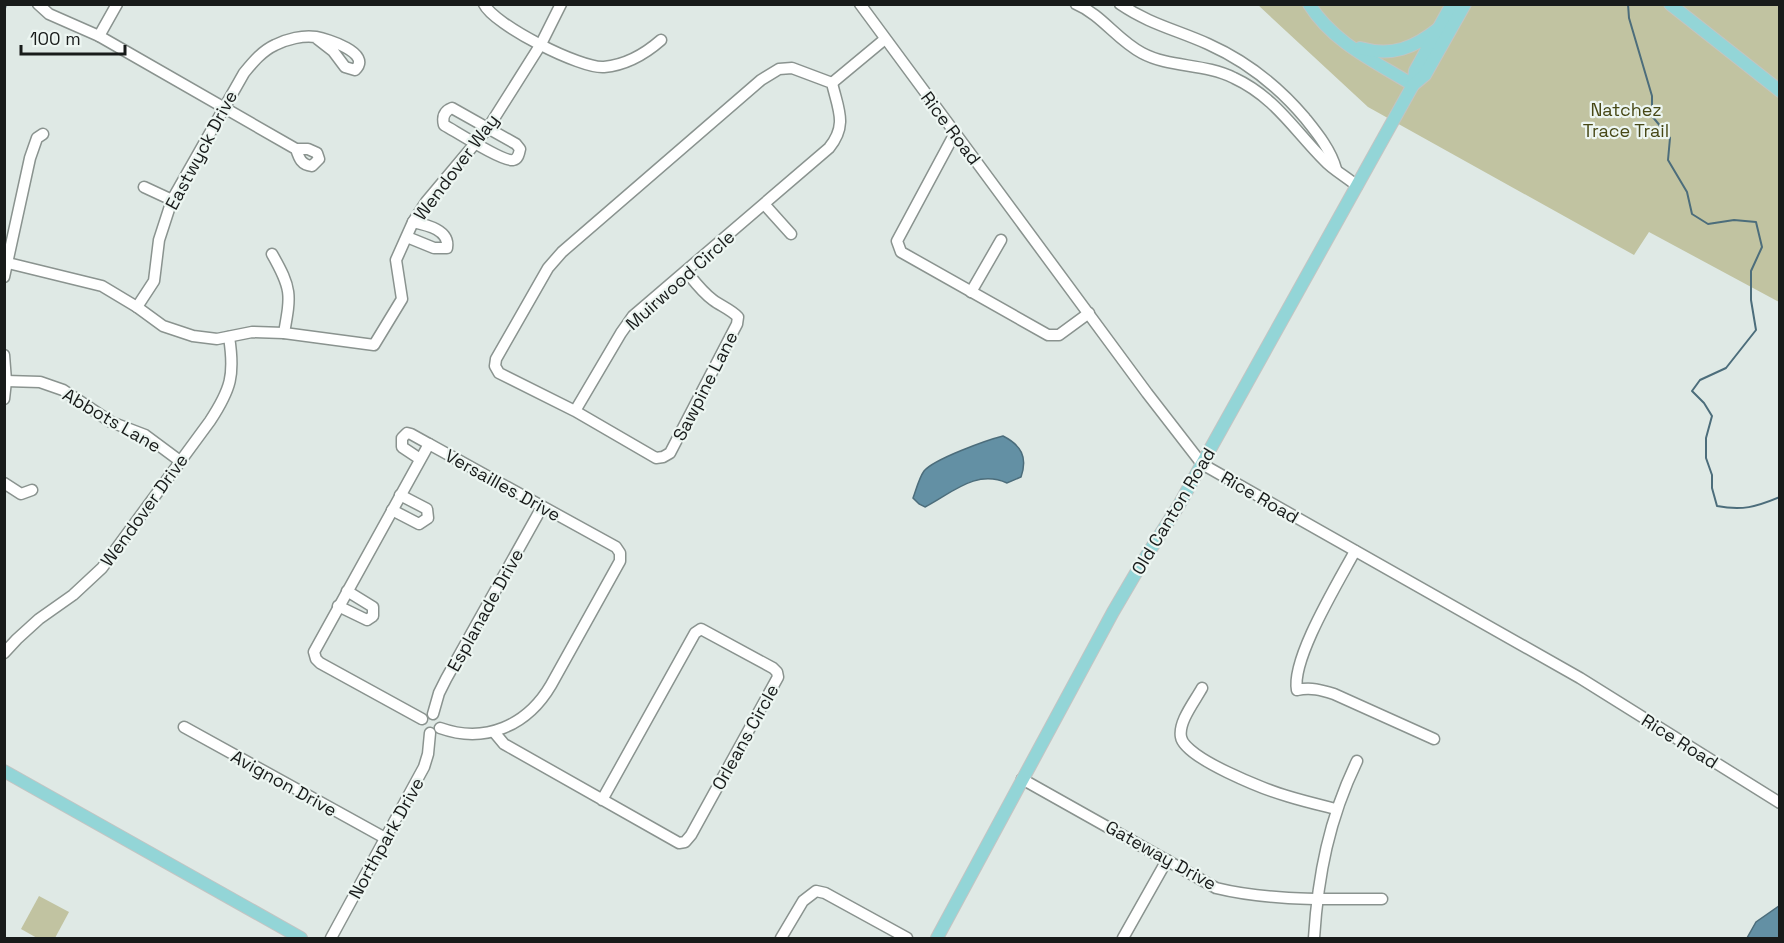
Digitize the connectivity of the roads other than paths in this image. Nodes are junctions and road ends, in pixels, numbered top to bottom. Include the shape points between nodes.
1 (38, 4) edge
2 (117, 4) edge
3 (484, 4) edge
4 (561, 4) edge
5 (860, 4) edge
6 (1076, 4) edge
7 (1120, 4) edge
8 (1309, 4) edge
9 (1452, 4) edge
10 (1465, 4) edge
11 (1670, 4) edge
12 (1439, 28) junction
13 (99, 36) junction
14 (315, 37) dead end
15 (885, 39) junction
16 (661, 40) dead end
17 (1343, 42) junction
18 (541, 44) junction
19 (1258, 73) junction
20 (832, 83) junction
21 (1413, 85) junction
22 (1249, 86) junction
23 (1779, 91) edge
24 (223, 109) junction
25 (1298, 110) junction
26 (1288, 118) junction
27 (488, 128) junction
28 (955, 133) junction
29 (43, 134) dead end
30 (475, 143) junction
31 (296, 149) dead end
32 (1336, 169) junction
33 (1357, 186) junction
34 (144, 187) dead end
35 (172, 200) junction
36 (765, 205) junction
37 (413, 222) junction
38 (790, 234) dead end
39 (406, 237) junction
40 (1001, 240) dead end
41 (272, 254) dead end
42 (8, 263) junction
43 (686, 271) junction
44 (4, 277) edge
45 (971, 292) junction
46 (137, 307) junction
47 (1089, 313) junction
48 (284, 333) junction
49 (230, 337) junction
50 (4, 355) edge
51 (6, 381) junction
52 (4, 399) edge
53 (575, 411) junction
54 (429, 444) junction
55 (420, 459) junction
56 (180, 461) junction
57 (1202, 464) junction
58 (4, 483) edge
59 (32, 490) dead end
60 (400, 495) junction
61 (542, 507) junction
62 (392, 510) junction
63 (1355, 551) junction
64 (347, 591) junction
65 (338, 606) junction
66 (4, 653) edge
67 (1202, 688) dead end
68 (428, 717) junction
69 (184, 727) dead end
70 (435, 730) junction
71 (494, 732) junction
72 (1434, 739) dead end
73 (1357, 761) dead end
74 (4, 771) edge
75 (1022, 779) junction
76 (602, 800) junction
77 (1779, 803) edge
78 (1336, 809) junction
79 (385, 838) junction
80 (1167, 860) junction
81 (1316, 898) junction
82 (1382, 899) dead end
83 (290, 935) edge
84 (301, 939) edge
85 (331, 939) edge
86 (781, 939) edge
87 (907, 939) edge
88 (937, 939) edge
89 (1123, 939) edge
90 (1314, 939) edge

1 - 13 street via 49,14
2 - 13 street
3 - 18 street via 503,23
4 - 18 street, Wendover Way
5 - 15 street, Rice Road
6 - 22 street via 1149,57 1212,69
7 - 19 street via 1159,26 1226,52
8 - 17 main road
9 - 12 main road, Old Canton Road
10 - 21 main road, Old Canton Road via 1425,75
11 - 23 main road
12 - 17 main road via 1414,46 1393,52 1369,51
12 - 21 main road, Old Canton Road via 1415,71
13 - 24 street
14 - 24 street, Eastwyck Drive via 274,45 258,56
15 - 20 street
15 - 28 street, Rice Road
16 - 18 street via 624,63 602,68 580,63
17 - 21 main road
18 - 27 street, Wendover Way
19 - 22 street
19 - 25 street
20 - 36 street, Muirwood Circle via 841,118 837,138
20 - 53 street via 792,68 779,69 761,80 548,268 495,366 499,373
21 - 33 main road, Old Canton Road
22 - 26 street
24 - 31 street
24 - 35 street, Eastwyck Drive
25 - 26 street
25 - 32 street via 1328,150
26 - 32 street via 1327,164
27 - 30 street, Wendover Way
27 - 30 street via 516,144 520,149 518,157 508,160
27 - 30 street via 452,108 447,110 444,125
28 - 45 street via 897,242 901,252
28 - 47 street, Rice Road
29 - 42 street via 37,138 30,158
30 - 37 street, Wendover Way
32 - 33 street
33 - 57 main road, Old Canton Road
34 - 35 street
35 - 46 street, Eastwyck Drive via 159,240 154,281
36 - 38 street
36 - 43 street, Muirwood Circle
37 - 39 street, Wendover Way
37 - 39 street via 443,234 447,248 434,248
39 - 48 street, Wendover Way via 396,260 402,299 374,345
40 - 45 street
41 - 48 street via 286,279 290,301
42 - 44 street
42 - 46 street, Wendover Way via 102,286
43 - 53 street, Muirwood Circle via 633,316
43 - 53 street, Sawpine Lane via 708,296 738,317 670,453 656,458
45 - 47 street via 1048,334 1059,335
46 - 49 street, Wendover Way via 163,326 193,336
47 - 57 street, Rice Road
48 - 49 street, Wendover Way via 252,332
49 - 56 street, Wendover Drive via 233,363 224,400
50 - 51 street
51 - 52 street
51 - 56 street, Abbots Lane via 40,382 63,390 111,422 145,435
54 - 55 street, Versailles Drive
54 - 55 street via 411,434 402,438 402,447
54 - 61 street, Versailles Drive
55 - 60 street, Versailles Drive
56 - 66 street, Wendover Drive via 102,568
57 - 63 street, Rice Road
57 - 75 main road, Old Canton Road via 1118,603
58 - 59 street via 21,494
60 - 62 street, Versailles Drive
60 - 62 street via 427,510 428,518 419,524
61 - 68 street, Esplanade Drive
61 - 71 street, Versailles Drive via 616,547 620,561 539,704 516,723
62 - 64 street, Versailles Drive
63 - 72 street via 1322,611 1295,679 1297,690 1317,689 1334,694
63 - 77 street, Rice Road via 1580,678
64 - 65 street, Versailles Drive
64 - 65 street via 373,607 373,616 362,619
65 - 68 street, Versailles Drive via 315,647 316,659
67 - 78 street via 1180,729 1181,741 1191,752 1233,775 1287,796
68 - 70 street via 440,720
68 - 70 street via 422,728
69 - 79 street, Avignon Drive
70 - 71 street, Versailles Drive
70 - 79 street, Northpark Drive via 424,767
71 - 76 street, Orleans Circle via 504,744
73 - 78 street
74 - 83 main road
75 - 80 street, Gateway Drive
75 - 88 main road, Old Canton Road
76 - 76 street, Orleans Circle via 679,843 685,842 778,677 777,672 701,629 695,633
78 - 81 street
79 - 85 street, Northpark Drive
80 - 81 street, Gateway Drive via 1216,888 1241,894
80 - 89 street
81 - 82 street, Gateway Drive
81 - 90 street
83 - 84 main road
86 - 87 street via 803,901 816,891 825,892

